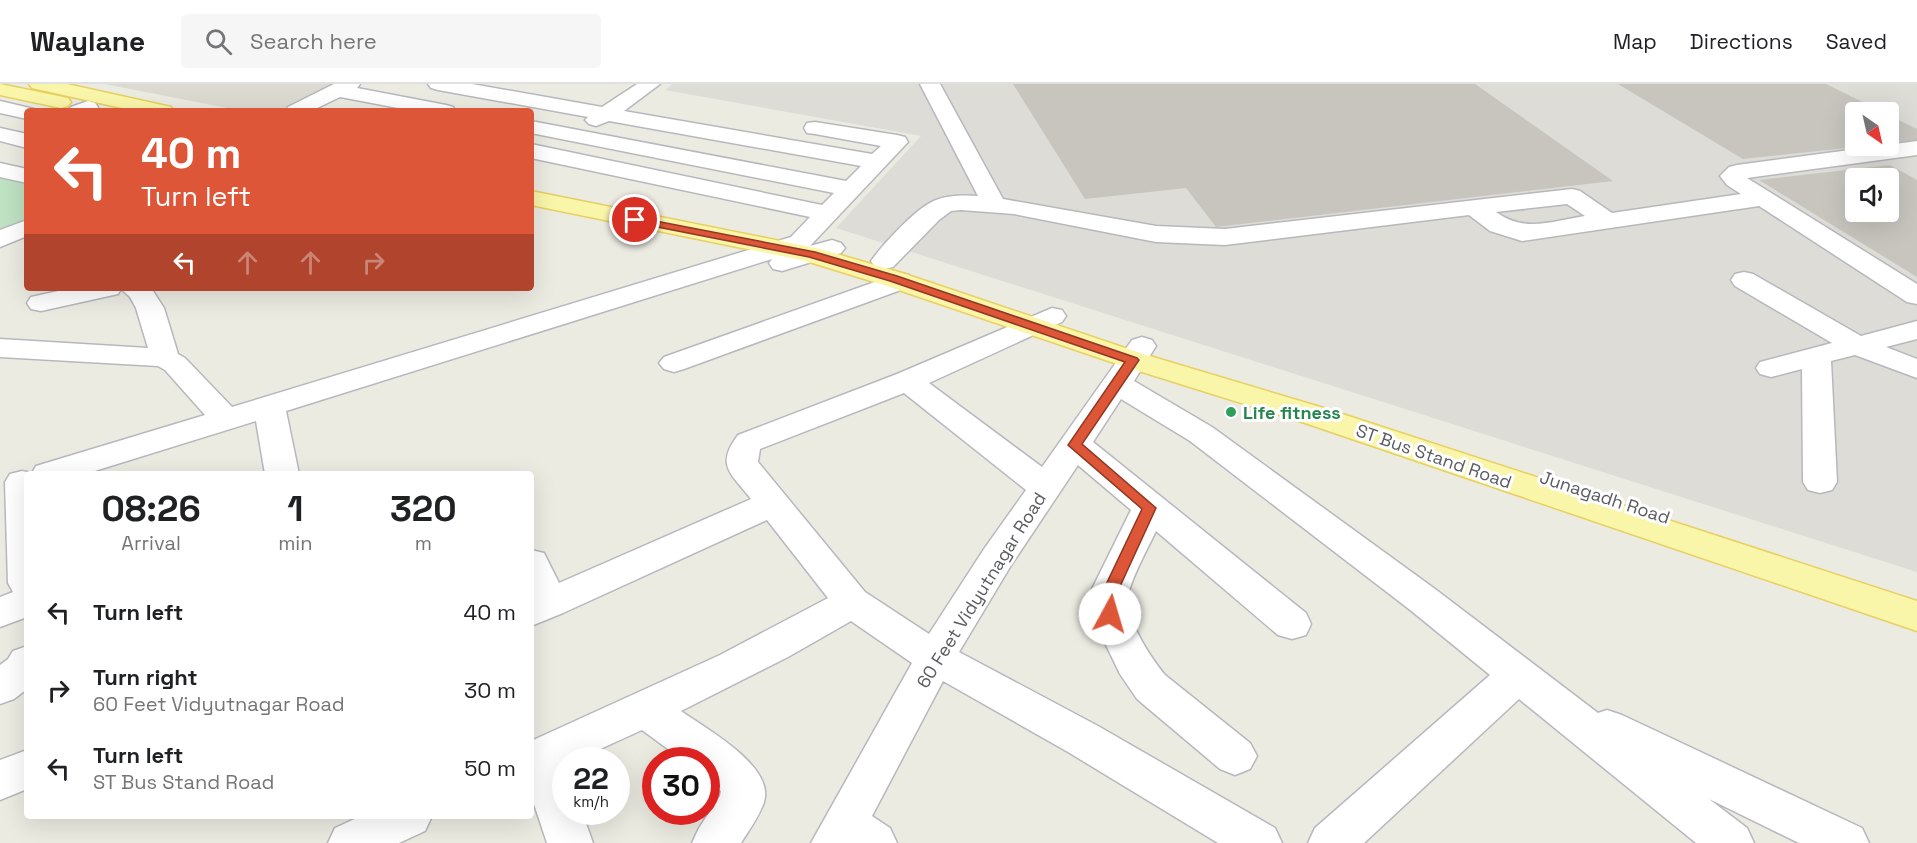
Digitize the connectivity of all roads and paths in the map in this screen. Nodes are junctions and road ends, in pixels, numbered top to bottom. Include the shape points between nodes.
1 (39, 84) edge
2 (438, 84) edge
3 (930, 84) edge
4 (344, 87) edge
5 (0, 88) edge
6 (610, 92) dead end
7 (652, 92) edge
8 (632, 96) junction
9 (0, 107) edge
10 (82, 108) edge
11 (150, 108) edge
12 (307, 108) edge
13 (433, 108) edge
14 (24, 112) edge
15 (605, 114) junction
16 (793, 124) dead end
17 (534, 128) edge
18 (0, 134) edge
19 (573, 135) junction
20 (24, 140) edge
21 (1917, 148) edge
22 (536, 156) edge
23 (877, 162) junction
24 (0, 170) edge
25 (24, 175) edge
26 (534, 188) edge
27 (851, 189) junction
28 (1765, 198) junction
29 (534, 199) edge
30 (995, 205) junction
31 (1474, 208) junction
32 (826, 213) junction
33 (1608, 221) junction
34 (24, 228) edge
35 (0, 239) edge
36 (806, 248) junction
37 (892, 271) junction
38 (1744, 280) dead end
39 (95, 291) edge
40 (140, 291) edge
41 (1917, 296) edge
42 (41, 303) dead end
43 (1041, 321) junction
44 (1917, 330) edge
45 (1858, 346) junction
46 (0, 348) edge
47 (1816, 357) junction
48 (165, 358) junction
49 (674, 363) dead end
50 (1130, 363) junction
51 (1771, 368) dead end
52 (1917, 369) edge
53 (908, 381) junction
54 (271, 415) junction
55 (226, 419) junction
56 (1075, 445) junction
57 (78, 471) edge
58 (120, 471) edge
59 (281, 471) edge
60 (1820, 482) dead end
61 (1045, 488) junction
62 (21, 491) edge
63 (774, 503) junction
64 (1149, 508) junction
65 (24, 537) edge
66 (534, 578) edge
67 (1917, 598) edge
68 (852, 602) junction
69 (24, 603) edge
70 (540, 607) edge
71 (0, 612) edge
72 (1917, 616) edge
73 (1292, 624) dead end
74 (935, 658) junction
75 (24, 667) edge
76 (1518, 675) junction
77 (0, 687) edge
78 (1551, 701) junction
79 (646, 709) junction
80 (1235, 756) dead end
81 (536, 759) edge
82 (24, 770) edge
83 (0, 780) edge
84 (851, 836) edge
85 (570, 843) edge
86 (715, 843) edge
87 (1259, 843) edge
88 (1331, 843) edge
89 (1731, 843) edge
90 (1846, 843) edge

1 - 11 main road
2 - 15 street
3 - 30 street
4 - 12 street
4 - 13 street
5 - 10 main road
6 - 8 street
7 - 8 street
8 - 15 street
9 - 14 street
15 - 19 street
15 - 23 street
16 - 23 street via 897,142
17 - 19 street
18 - 20 street
19 - 22 street
19 - 27 street
21 - 28 street via 1737,172 1732,176
22 - 32 street
23 - 27 street
24 - 25 street
26 - 36 main road
27 - 32 street
28 - 33 street
28 - 41 street
29 - 36 main road, ST Bus Stand Road
30 - 31 street via 1159,234 1225,237
30 - 37 street via 960,201 940,206
31 - 33 street via 1499,226 1522,233
31 - 33 street via 1572,196
32 - 36 street
34 - 35 street
36 - 37 main road, ST Bus Stand Road
36 - 54 street
37 - 43 main road, ST Bus Stand Road
37 - 49 street
38 - 45 street
39 - 42 street
40 - 48 street via 147,298
43 - 50 main road, ST Bus Stand Road
43 - 53 street
44 - 45 street
45 - 47 street
45 - 52 street
46 - 48 street
47 - 51 street
47 - 60 street
48 - 55 street
50 - 56 street, 60 Feet Vidyutnagar Road
50 - 67 main road, Junagadh Road
50 - 72 main road, ST Bus Stand Road via 1316,417
50 - 76 street via 1201,434
53 - 61 street
53 - 63 street via 749,442 742,452 742,464
54 - 55 street
54 - 58 street
54 - 59 street
55 - 57 street
56 - 61 street, 60 Feet Vidyutnagar Road
56 - 64 street
61 - 74 street, 60 Feet Vidyutnagar Road
62 - 65 street
63 - 68 street
63 - 70 street
64 - 73 street
64 - 80 street via 1109,593 1110,614 1140,674 1151,687
66 - 70 street
68 - 74 street
68 - 79 street
69 - 71 street
74 - 84 street, 60 Feet Vidyutnagar Road
74 - 87 street via 1083,739
75 - 77 street
76 - 78 street
76 - 88 street
78 - 89 street
78 - 90 street
79 - 81 street
79 - 86 street via 735,775 743,788 742,801
81 - 85 street
82 - 83 street

